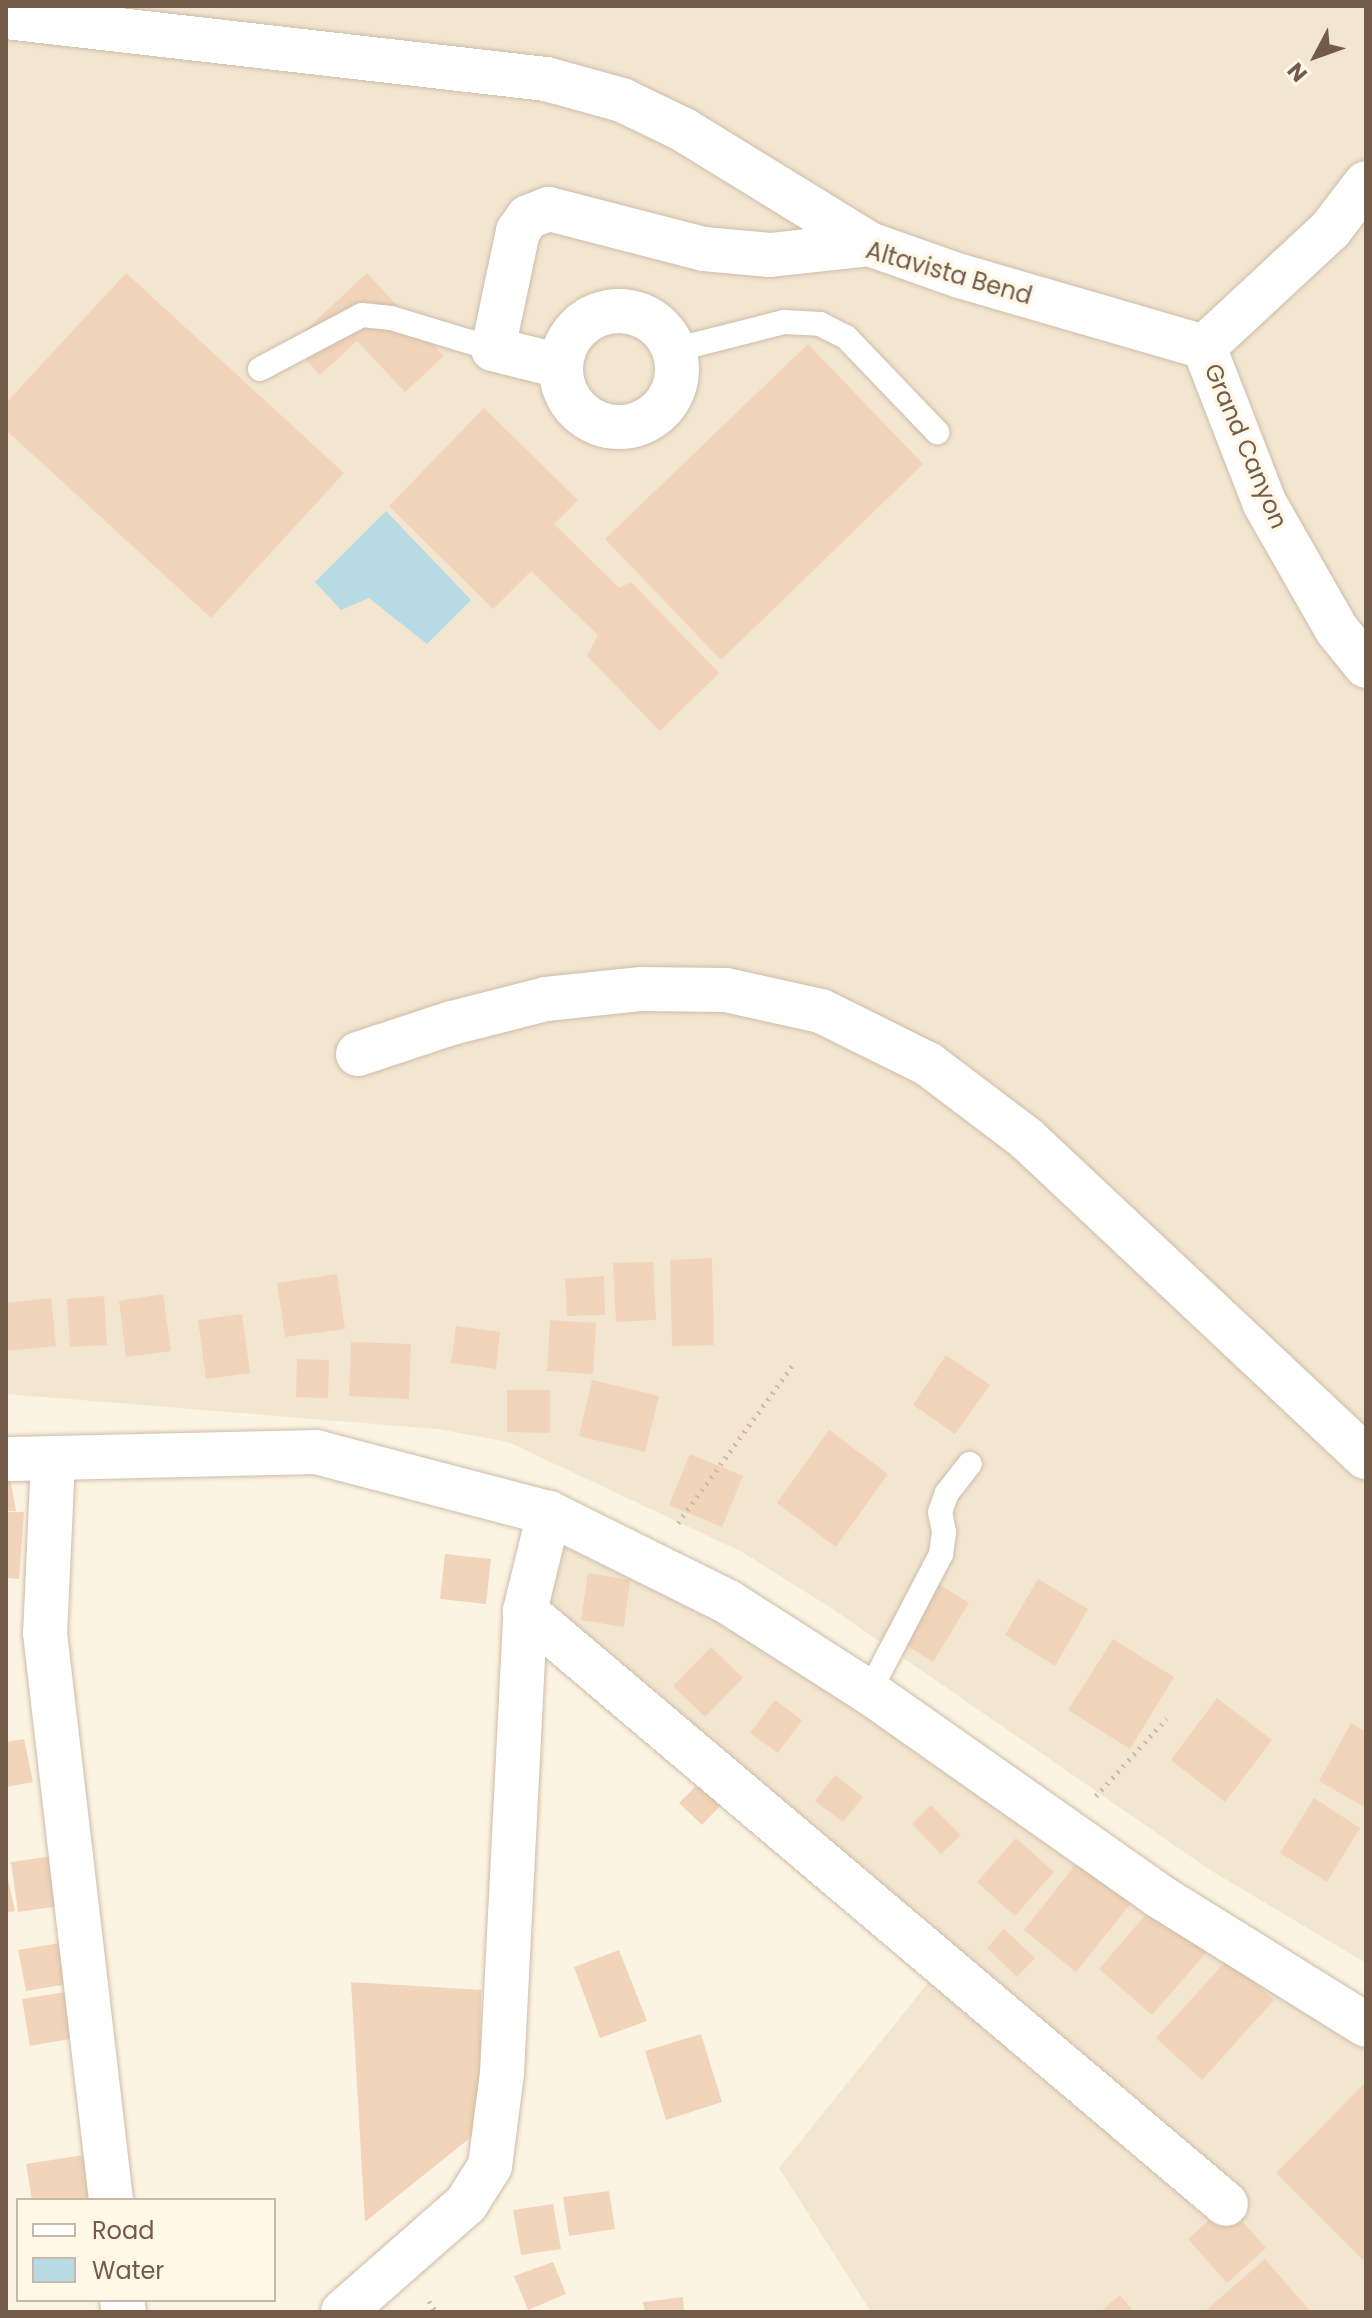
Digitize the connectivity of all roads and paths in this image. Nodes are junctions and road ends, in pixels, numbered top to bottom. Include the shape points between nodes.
1 (6, 17) edge
2 (1366, 183) edge
3 (869, 244) junction
4 (1204, 347) junction
5 (493, 349) junction
6 (674, 350) junction
7 (560, 366) junction
8 (260, 369) dead end
9 (937, 432) dead end
10 (1366, 666) edge
11 (358, 1054) dead end
12 (792, 1366) dead end
13 (1366, 1457) edge
14 (6, 1459) edge
15 (53, 1460) junction
16 (970, 1464) dead end
17 (549, 1513) junction
18 (649, 1562) junction
19 (525, 1611) junction
20 (869, 1692) junction
21 (1167, 1718) dead end
22 (1066, 1830) junction
23 (1366, 2025) edge
24 (111, 2198) edge
25 (1226, 2204) dead end
26 (343, 2312) edge

1 - 3 street via 546,79 622,100 684,130
2 - 4 street via 1330,230
3 - 4 street, Altavista Bend
3 - 5 street, Altavista Bend via 770,255 704,249 549,209 528,217 518,231
4 - 10 street, Grand Canyon via 1265,504 1337,630
5 - 7 street
5 - 8 lane via 391,318 362,315
6 - 7 street via 649,318 630,311 604,312 575,330
6 - 7 street via 675,385 668,401 656,415 622,427 604,426 576,409 564,390
6 - 9 lane via 784,322 820,324 846,337
11 - 13 street via 546,999 641,989 726,990 821,1011 928,1064 1027,1139
12 - 18 path
14 - 15 street
15 - 17 street via 316,1452
15 - 24 street via 45,1633
16 - 20 lane via 947,1493 940,1512 941,1554
17 - 18 street
17 - 19 street
18 - 20 street via 728,1602
19 - 25 street
19 - 26 street via 502,2073 490,2166 466,2204
20 - 22 street
21 - 22 path
22 - 23 street via 1159,1896

